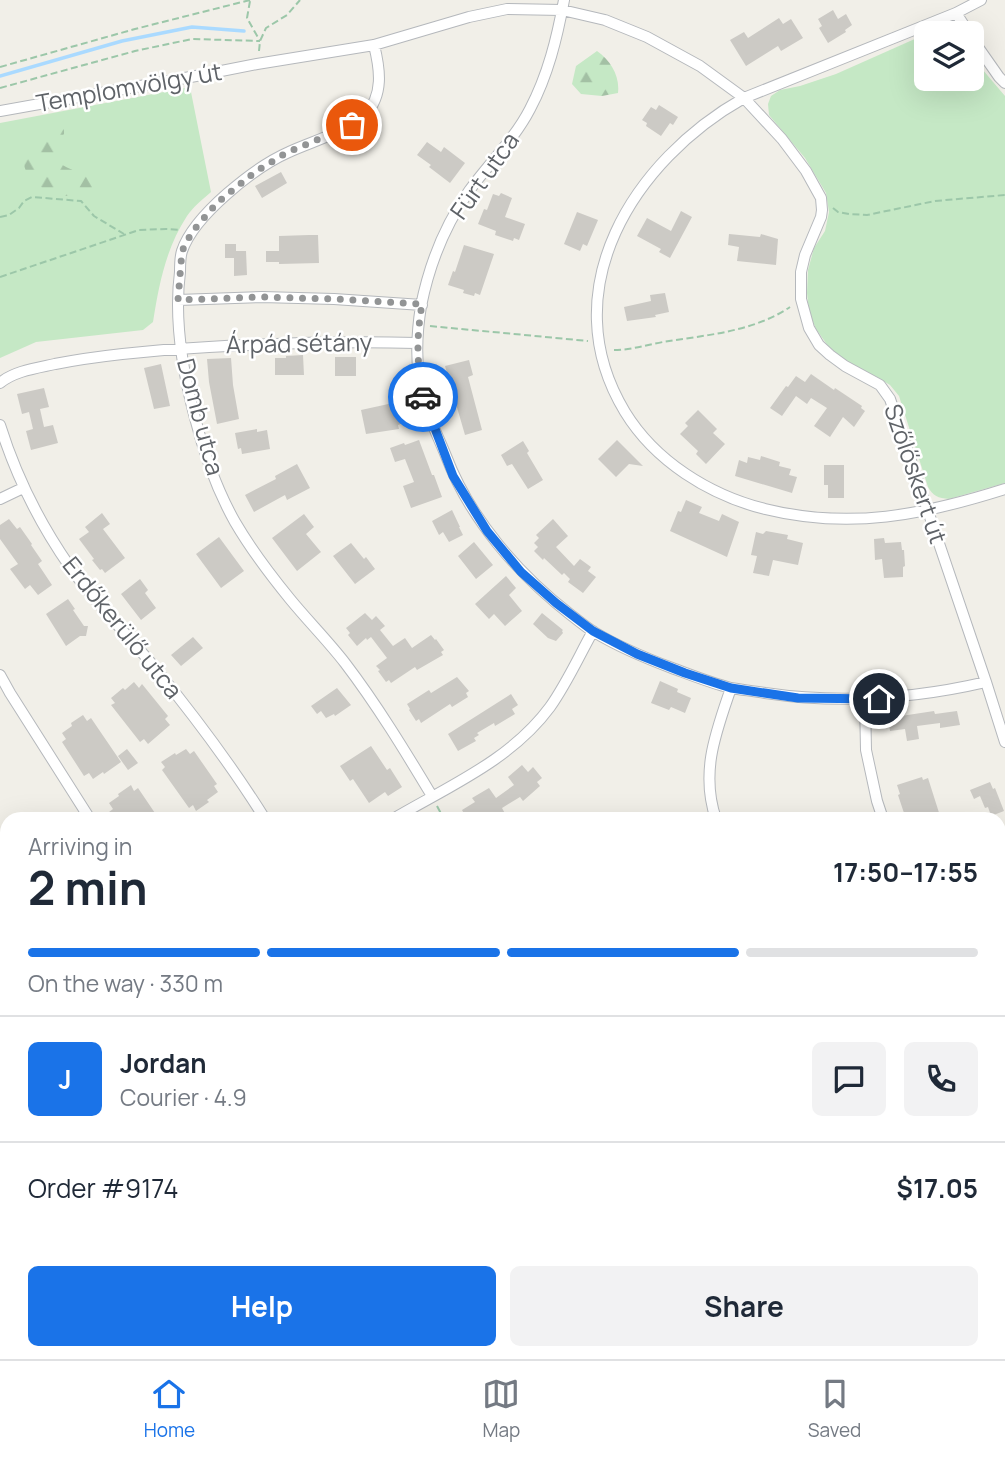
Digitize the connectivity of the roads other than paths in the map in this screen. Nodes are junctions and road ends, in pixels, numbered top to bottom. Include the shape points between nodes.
1 (981, 0) edge
2 (563, 5) edge
3 (956, 13) junction
4 (961, 21) edge
5 (374, 46) junction
6 (984, 56) edge
7 (1005, 83) edge
8 (744, 98) junction
9 (0, 111) edge
10 (178, 300) junction
11 (422, 304) junction
12 (417, 343) junction
13 (181, 348) junction
14 (0, 383) edge
15 (0, 425) edge
16 (23, 488) junction
17 (1005, 489) edge
18 (0, 499) edge
19 (928, 510) junction
20 (593, 631) junction
21 (0, 675) edge
22 (986, 682) junction
23 (731, 688) junction
24 (865, 700) junction
25 (1005, 742) edge
26 (432, 796) junction
27 (86, 812) edge
28 (261, 812) edge
29 (405, 812) edge
30 (715, 812) edge
31 (881, 812) edge

1 - 3 street
2 - 5 street via 491,11
2 - 8 street via 647,37 700,66
2 - 11 street, Fürt utca via 541,87 516,133 451,222 438,248
3 - 4 street
3 - 8 street
5 - 9 street, Templomvölgy út
5 - 10 street, Domb utca via 379,62 378,94 365,115 286,153 217,203 182,251
6 - 7 street
8 - 19 street, Szőlőskert út via 782,139 821,198 821,217 801,272 809,328 830,355 880,385 890,399
8 - 19 street via 689,137 657,168 620,221 605,262 597,304 598,346 606,374 619,402 650,445 719,492 764,508 829,519 886,518
10 - 11 street, Árpád sétány via 262,297
10 - 13 street, Domb utca
11 - 12 street, Fürt utca
12 - 13 street, Árpád sétány
12 - 20 street, Fürt utca via 423,398 453,476 487,531 521,572
13 - 14 street via 89,357 8,377
13 - 26 street, Domb utca via 195,417 236,523 290,599 365,690
15 - 16 street, Erdőkerülő utca
16 - 18 street
16 - 28 street, Erdőkerülő utca via 71,569 195,718
17 - 19 street
19 - 22 street, Szőlőskert út
20 - 23 street, Fürt utca via 637,654
20 - 26 street via 563,688 527,733 484,768
21 - 27 street
22 - 24 street, Fürt utca
22 - 25 street, Szőlőskert út
23 - 24 street, Fürt utca via 798,698
23 - 30 street via 711,752
24 - 31 street via 866,750
26 - 29 street

